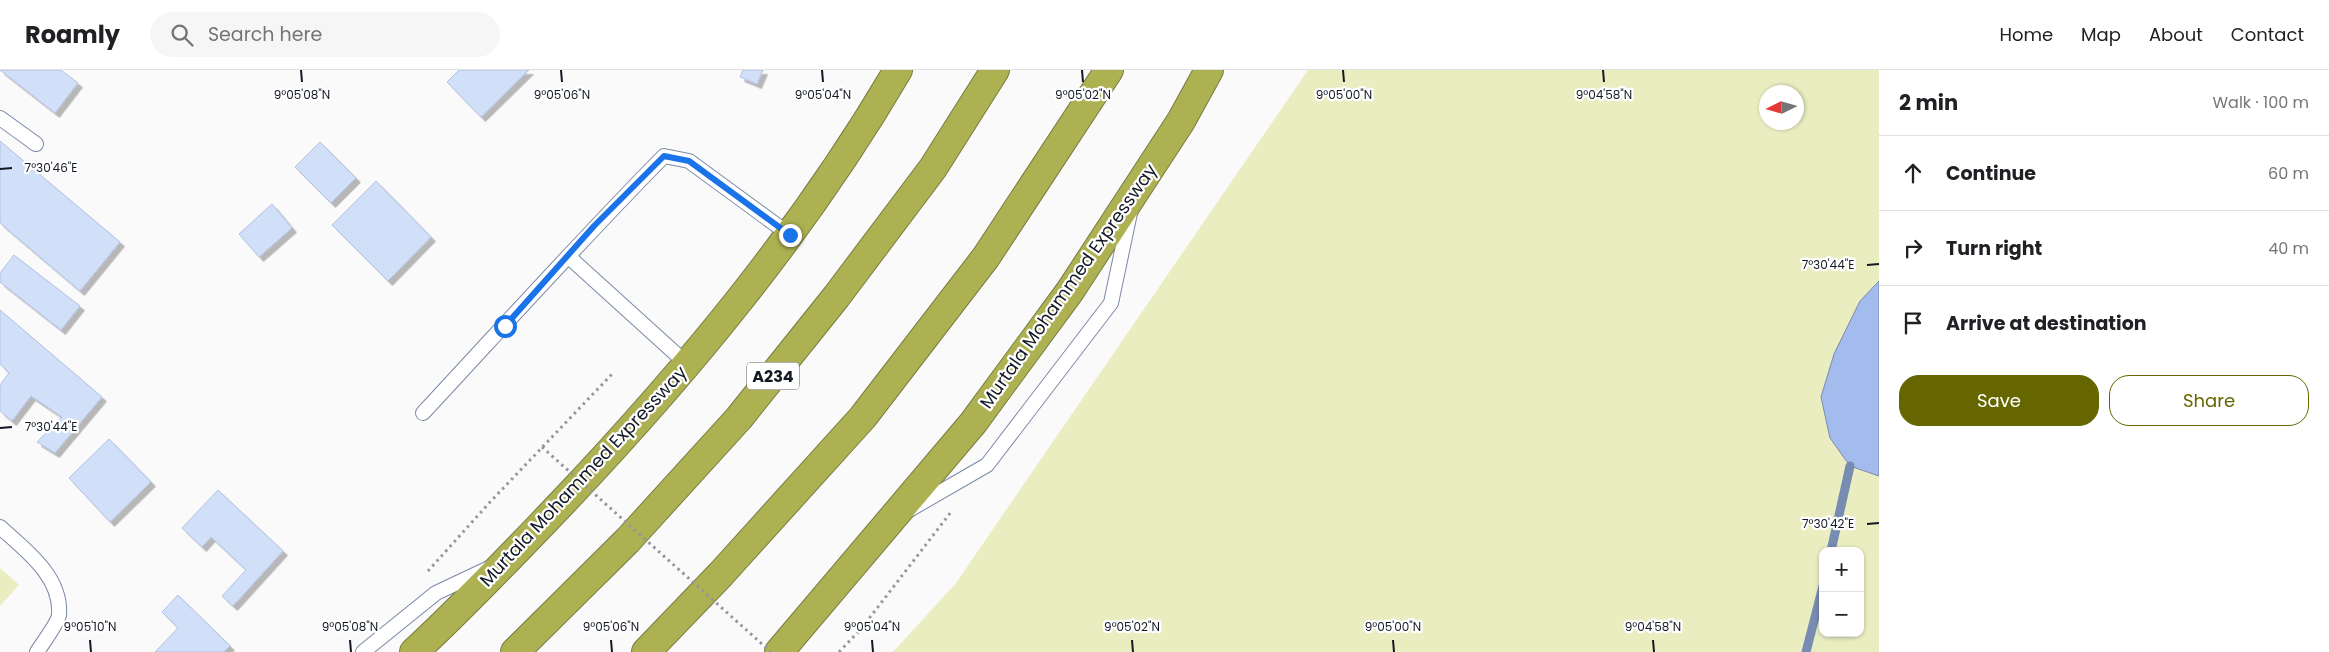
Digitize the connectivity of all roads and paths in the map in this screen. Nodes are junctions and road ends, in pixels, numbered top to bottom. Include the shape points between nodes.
1 (898, 70) edge
2 (995, 70) edge
3 (1109, 70) edge
4 (1209, 70) edge
5 (0, 118) edge
6 (36, 144) dead end
7 (1135, 191) junction
8 (790, 235) junction
9 (569, 257) junction
10 (687, 364) junction
11 (613, 372) dead end
12 (423, 413) dead end
13 (542, 447) junction
14 (957, 504) dead end
15 (891, 520) junction
16 (0, 527) edge
17 (506, 560) junction
18 (427, 573) dead end
19 (37, 652) edge
20 (363, 652) edge
21 (414, 652) edge
22 (515, 652) edge
23 (646, 652) edge
24 (771, 652) edge
25 (778, 652) edge
26 (839, 652) edge

1 - 8 highway, Murtala Mohammed Expressway via 860,134
2 - 22 highway, A234 via 933,168 739,418 628,540
3 - 23 highway via 986,257 863,417
4 - 7 highway, Murtala Mohammed Expressway via 1181,121
5 - 6 lane
7 - 15 highway, Murtala Mohammed Expressway via 1070,291 979,415
7 - 15 lane via 1111,303 987,465
8 - 9 lane via 689,161 664,156 594,226
8 - 10 highway, Murtala Mohammed Expressway
9 - 10 lane
9 - 12 lane
10 - 17 highway, Murtala Mohammed Expressway via 626,435
11 - 13 path
13 - 18 path
13 - 24 path, bridge
14 - 26 path via 861,629
15 - 25 highway, Murtala Mohammed Expressway
16 - 19 lane via 41,564 56,591 59,616
17 - 20 lane via 436,593
17 - 21 highway, Murtala Mohammed Expressway

